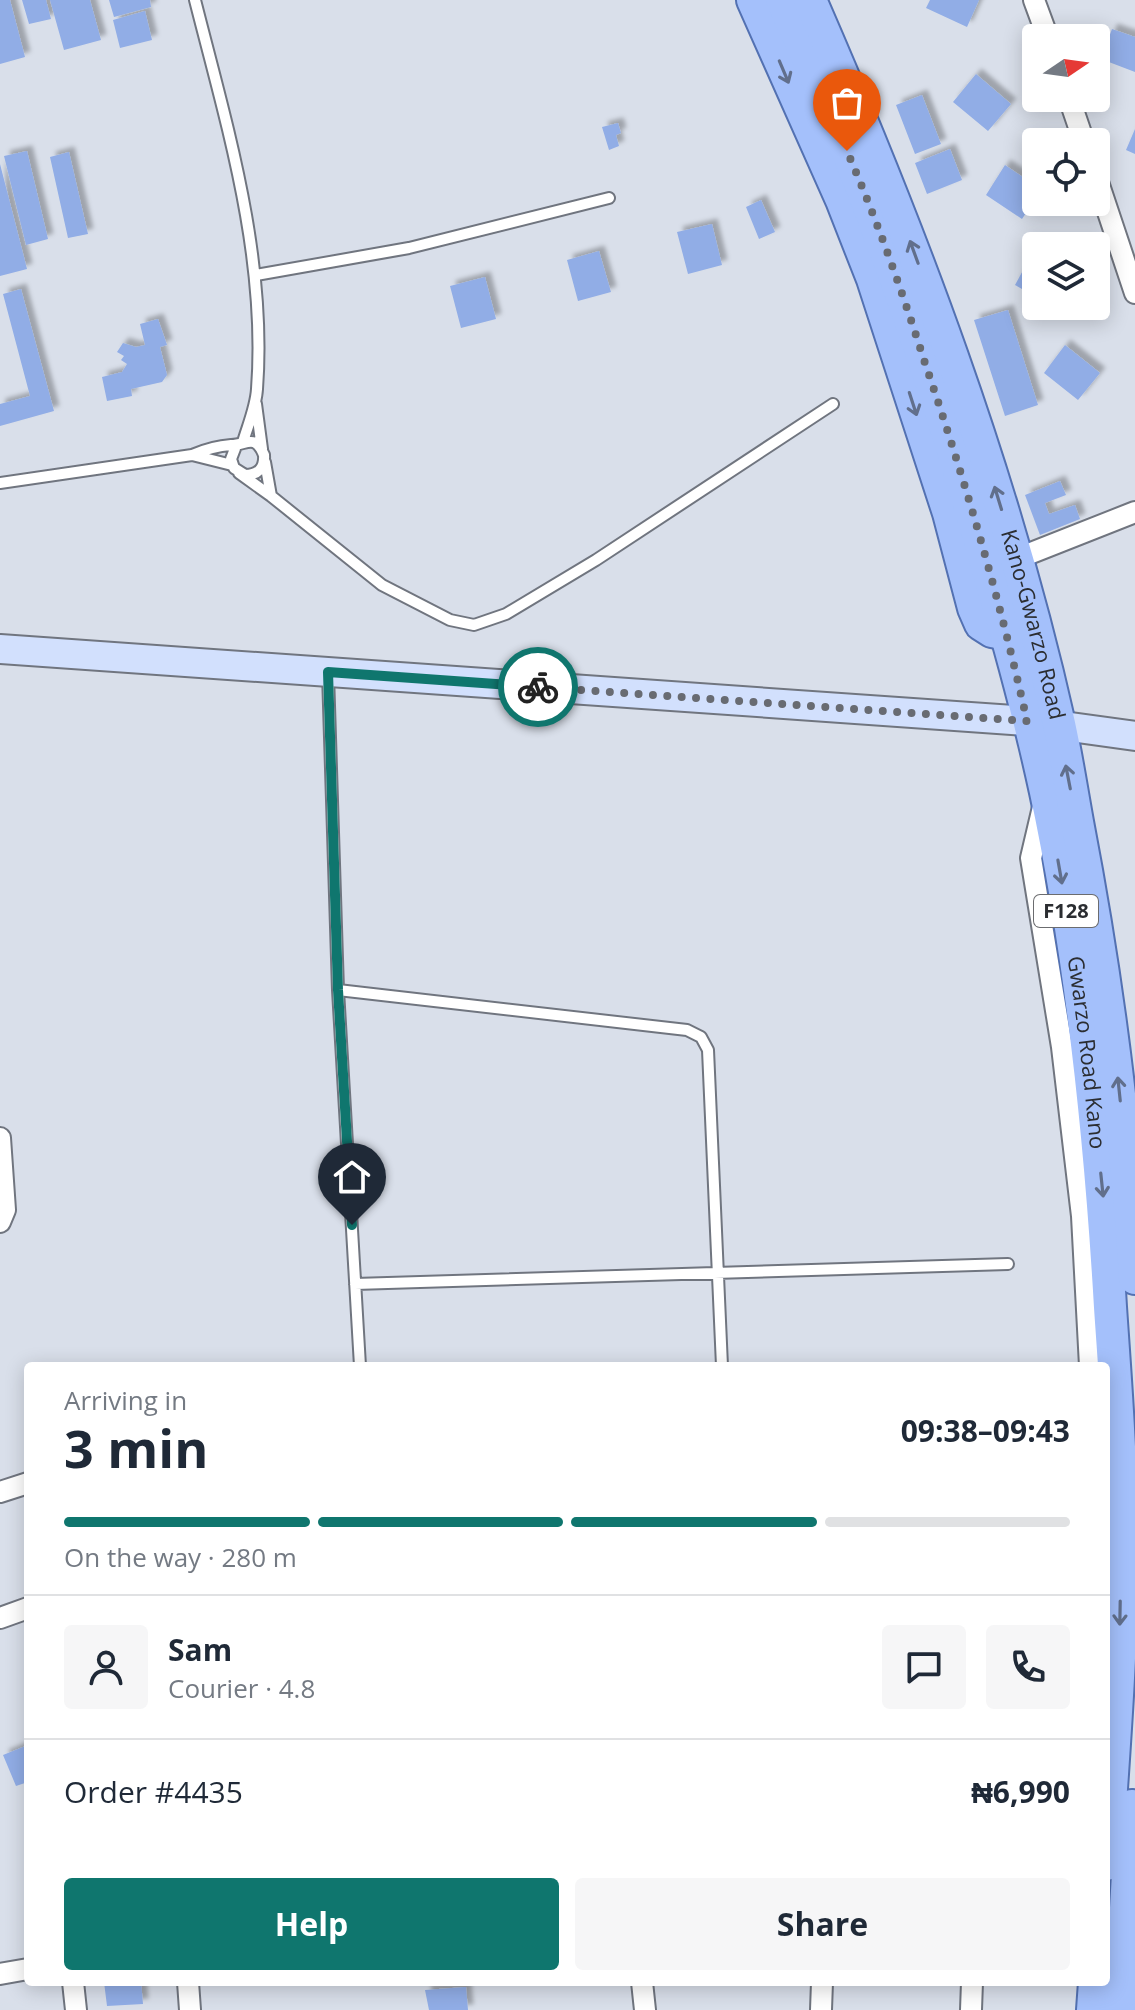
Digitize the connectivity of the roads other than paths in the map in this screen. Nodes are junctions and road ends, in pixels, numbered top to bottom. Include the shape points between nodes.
1 (195, 0) edge
2 (753, 0) edge
3 (1034, 0) edge
4 (788, 14) edge
5 (1043, 24) edge
6 (609, 198) dead end
7 (1109, 216) edge
8 (256, 275) junction
9 (1135, 293) edge
10 (255, 400) junction
11 (833, 404) dead end
12 (239, 444) junction
13 (192, 455) junction
14 (264, 455) junction
15 (236, 469) junction
16 (0, 483) edge
17 (271, 496) junction
18 (1135, 512) edge
19 (1016, 559) junction
20 (0, 649) edge
21 (328, 672) junction
22 (1027, 721) junction
23 (1059, 725) junction
24 (1135, 736) edge
25 (1046, 791) junction
26 (338, 990) junction
27 (1124, 1032) edge
28 (0, 1138) edge
29 (1133, 1204) edge
30 (0, 1222) edge
31 (1008, 1264) dead end
32 (718, 1271) junction
33 (1135, 1278) edge
34 (355, 1284) junction
35 (360, 1362) edge
36 (722, 1362) edge
37 (1090, 1362) edge
38 (1114, 1469) edge
39 (24, 1484) edge
40 (0, 1492) edge
41 (1114, 1535) edge
42 (24, 1609) edge
43 (0, 1618) edge
44 (1135, 1736) edge
45 (1110, 1763) edge
46 (0, 1952) edge
47 (12, 1971) edge
48 (73, 1986) edge
49 (188, 1986) edge
50 (642, 1986) edge
51 (822, 1986) edge
52 (972, 1986) edge
53 (1095, 1986) edge
54 (74, 2009) edge
55 (190, 2010) edge
56 (645, 2010) edge
57 (821, 2010) edge
58 (971, 2010) edge
59 (1093, 2010) edge
60 (1120, 2010) edge

1 - 8 lane via 231,143
2 - 4 main road
3 - 5 street
19 -> 4 main road, Kano-Gwarzo Road / F128 via 966,398 895,200
4 -> 22 main road, Gwarzo Road Kano / F128 via 870,205 898,318 950,435 1008,634
6 - 8 lane via 409,248
7 - 9 street
8 - 10 lane
10 - 12 lane
10 - 14 lane
11 - 17 lane via 596,560 506,614 474,625 450,620 382,585
12 - 13 lane via 212,446
12 - 14 lane via 257,444
12 - 15 lane via 232,452
13 - 15 lane
13 - 16 lane
14 - 15 lane via 252,475
14 - 17 lane
15 - 17 lane
18 - 19 street
19 - 23 main road, Kano-Gwarzo Road / F128
20 - 21 street
21 - 22 street
21 - 26 lane
22 - 23 street
22 - 25 main road, Gwarzo Road Kano / F128
23 - 24 street
27 -> 23 main road, Kano-Gwarzo Road / F128
25 - 37 street via 1031,858 1062,1047 1082,1216
25 -> 38 main road, Gwarzo Road Kano / F128 via 1107,1225
26 - 32 lane via 687,1030 701,1037 708,1050
26 - 34 lane
29 -> 27 main road, Kano-Gwarzo Road / F128
28 - 30 street via 5,1210
29 - 33 main road, Kano-Gwarzo Road / F128
31 - 32 lane
32 - 34 lane
32 - 36 lane
34 - 35 lane
38 - 41 main road, Gwarzo Road Kano / F128
39 - 40 street
41 -> 45 main road, Gwarzo Road Kano / F128 via 1120,1644
42 - 43 street
44 - 60 main road
46 - 47 street
48 - 54 street
49 - 55 street
50 - 56 street
51 - 57 street
52 - 58 street
53 - 59 main road

